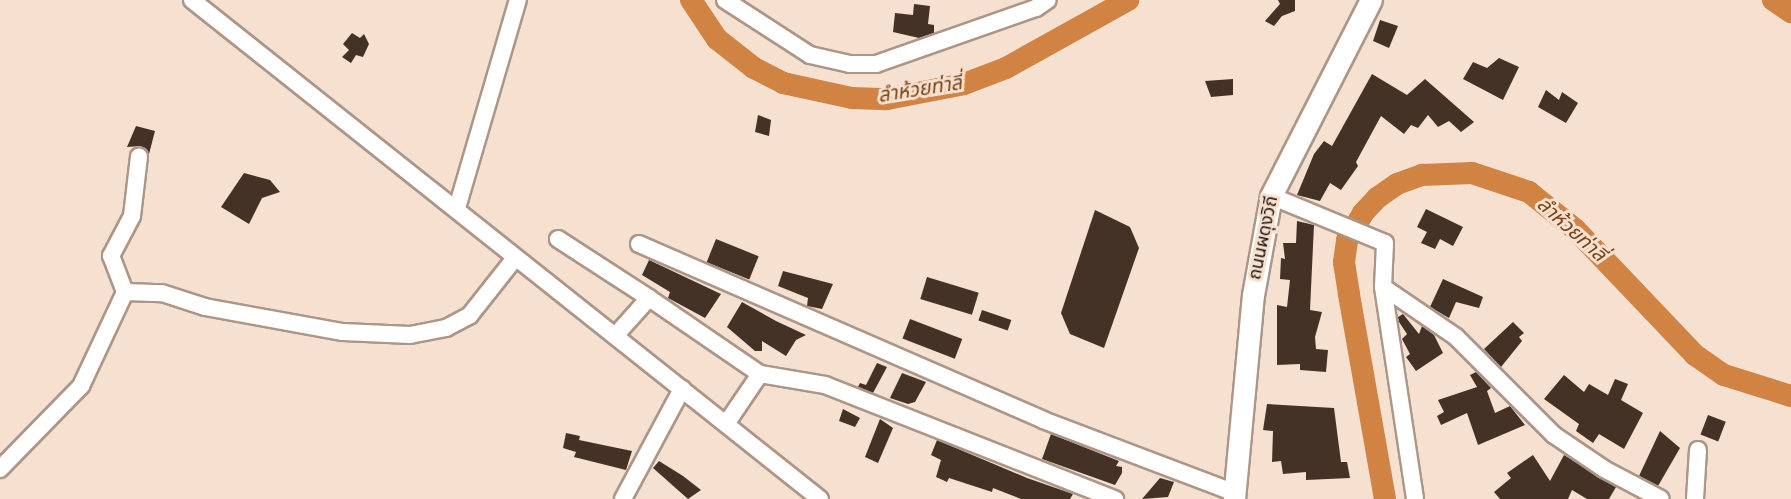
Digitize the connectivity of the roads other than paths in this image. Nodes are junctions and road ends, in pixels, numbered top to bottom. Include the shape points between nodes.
1 (192, 0) edge
2 (518, 0) edge
3 (725, 0) edge
4 (1048, 0) edge
5 (1371, 0) edge
6 (139, 156) dead end
7 (1280, 200) junction
8 (457, 208) junction
9 (558, 239) dead end
10 (639, 244) dead end
11 (515, 258) junction
12 (1383, 287) junction
13 (125, 292) junction
14 (649, 298) junction
15 (615, 336) junction
16 (760, 374) junction
17 (682, 389) junction
18 (726, 424) junction
19 (1698, 450) dead end
20 (0, 469) edge
21 (1079, 493) edge
22 (1235, 496) edge
23 (623, 499) edge
24 (820, 499) edge
25 (1115, 499) edge
26 (1414, 499) edge
27 (1660, 499) edge
28 (1695, 499) edge

1 - 8 street
2 - 8 street
3 - 4 street via 810,55 850,64 876,64 1036,8
5 - 7 main road, ถนนผดุงวิถี
6 - 13 street via 132,216 111,256
7 - 12 street via 1384,243
7 - 22 main road, ถนนผดุงวิถี via 1253,295
8 - 11 street
9 - 14 street
10 - 22 street via 1032,416
11 - 13 street via 470,315 446,328 410,335 343,332 205,307 162,293
11 - 15 street
12 - 26 street
12 - 27 street via 1456,337 1554,435 1604,469
13 - 20 street via 81,386
14 - 15 street
14 - 16 street
15 - 17 street
16 - 18 street
16 - 21 street via 825,386
17 - 18 street
17 - 23 street
18 - 24 street
19 - 28 street
21 - 25 street

